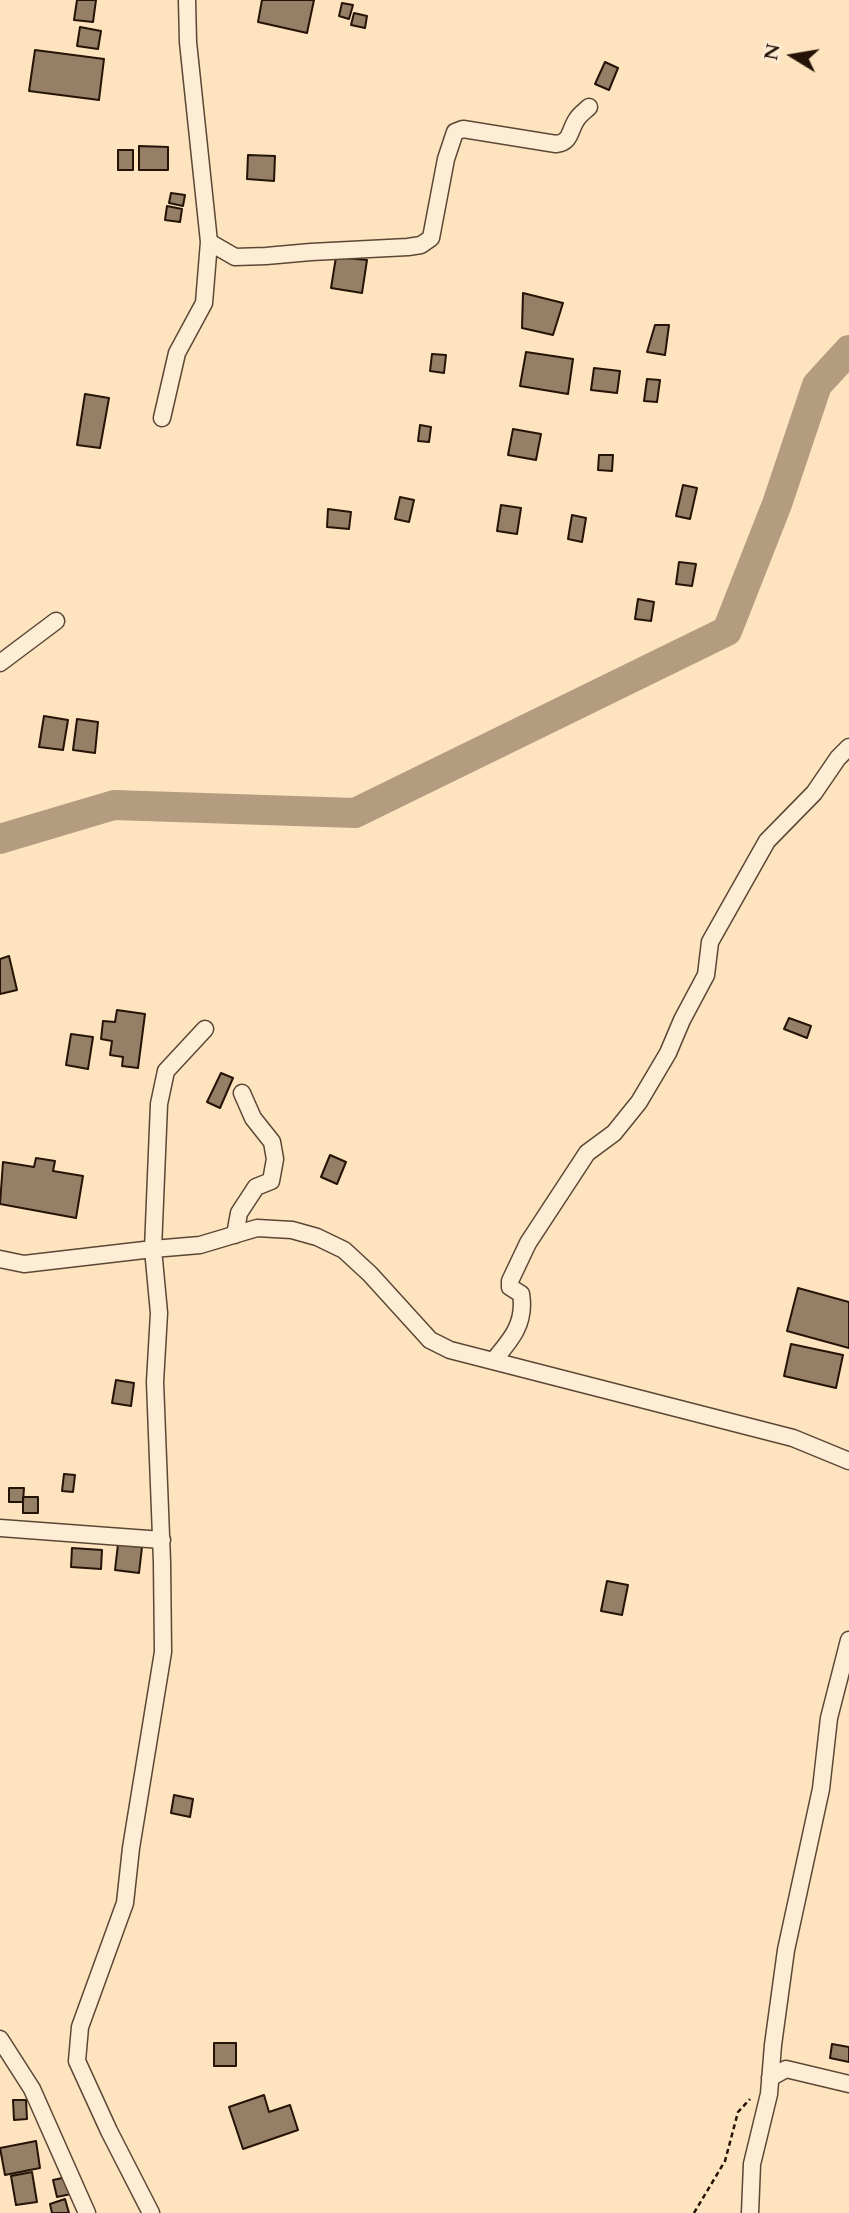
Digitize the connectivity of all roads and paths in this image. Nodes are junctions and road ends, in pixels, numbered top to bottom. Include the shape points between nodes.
1 (187, 0) edge
2 (589, 107) dead end
3 (209, 242) junction
4 (162, 418) dead end
5 (56, 621) dead end
6 (0, 663) edge
7 (849, 747) edge
8 (205, 1029) dead end
9 (242, 1093) dead end
10 (234, 1235) junction
11 (153, 1249) junction
12 (0, 1259) edge
13 (493, 1360) junction
14 (849, 1461) edge
15 (0, 1528) edge
16 (162, 1540) junction
17 (849, 1640) edge
18 (0, 2039) edge
19 (770, 2078) junction
20 (849, 2084) edge
21 (87, 2213) edge
22 (151, 2213) edge
23 (694, 2213) edge
24 (751, 2213) edge

1 - 3 street
2 - 3 street via 564,143 463,129 455,132 430,238 421,246 236,257
3 - 4 street via 204,303 177,353
5 - 6 street
7 - 13 street via 814,793 767,841 710,942 706,975 668,1054 614,1133 587,1153 528,1243 510,1281 510,1287 521,1294 519,1327
8 - 11 street via 166,1071 159,1104
9 - 10 street via 253,1118 272,1142 275,1159 271,1181 256,1186 239,1213
10 - 11 street via 200,1245
10 - 13 street via 257,1228 292,1230 335,1245 370,1275 429,1340
11 - 12 street via 24,1264
11 - 16 street via 159,1313 155,1382
13 - 14 street via 793,1438
15 - 16 street
16 - 22 street via 163,1652 125,1903 77,2044 80,2072
17 - 19 street via 829,1718 821,1789 786,1950
18 - 21 street via 32,2089
19 - 20 street via 786,2069
19 - 23 path via 738,2112 725,2161
19 - 24 street via 752,2164

